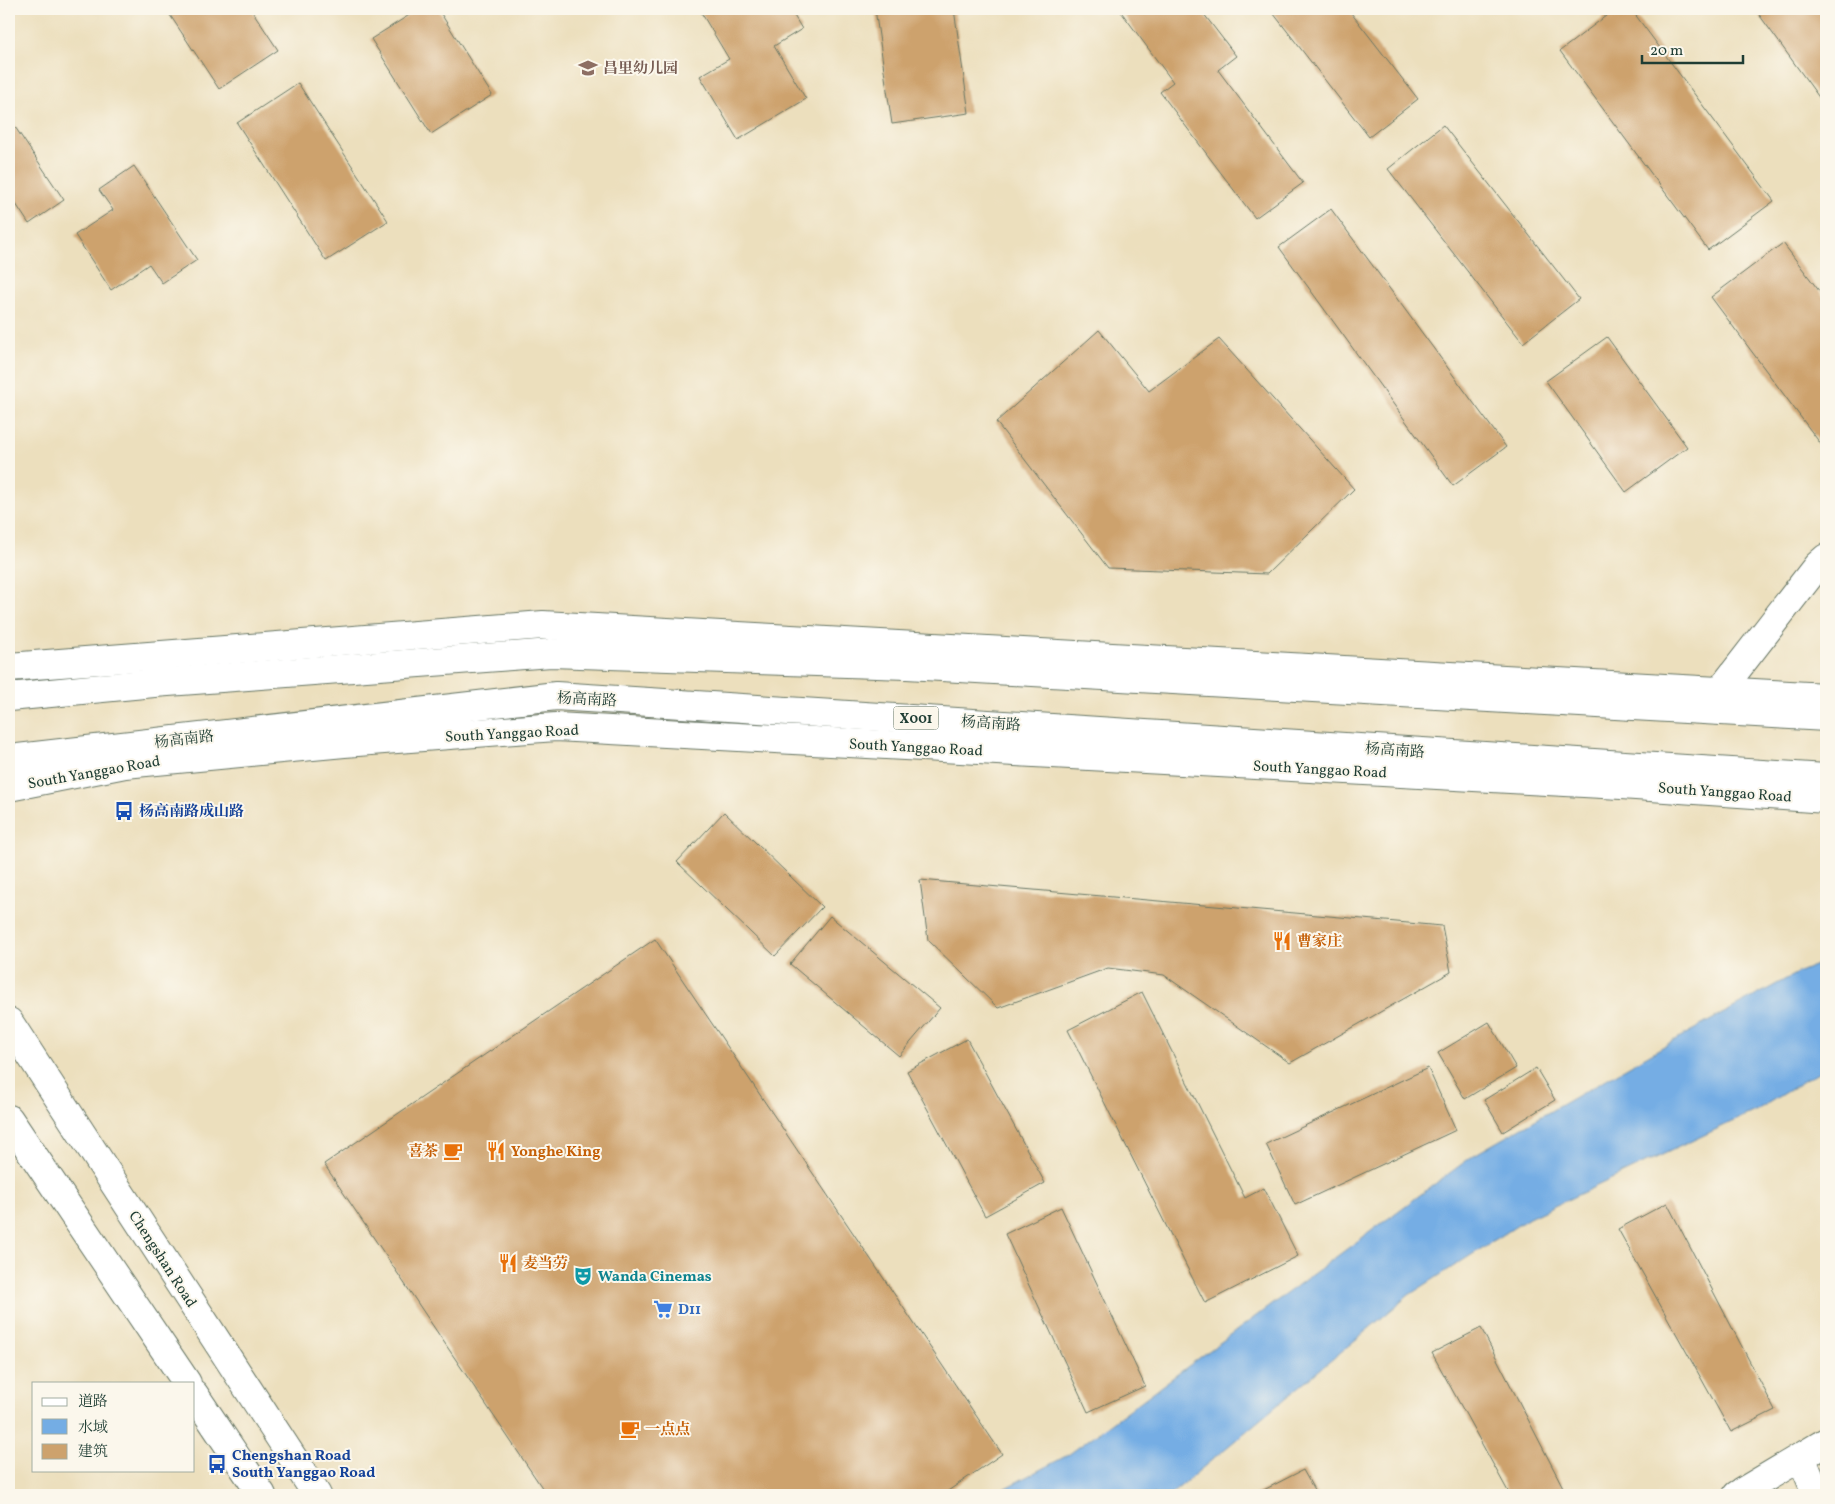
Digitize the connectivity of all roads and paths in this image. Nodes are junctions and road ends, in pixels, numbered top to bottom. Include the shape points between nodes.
1 (1826, 558) edge
2 (9, 666) edge
3 (1720, 691) junction
4 (9, 697) edge
5 (1826, 697) edge
6 (1826, 717) edge
7 (9, 759) edge
8 (1826, 778) edge
9 (47, 780) junction
10 (9, 787) edge
11 (9, 797) edge
12 (1826, 798) edge
13 (9, 1022) edge
14 (9, 1119) edge
15 (185, 1382) edge
16 (195, 1395) edge
17 (1826, 1442) edge
18 (1801, 1457) junction
19 (262, 1495) edge
20 (317, 1495) edge
21 (1736, 1495) edge
22 (1818, 1495) edge

1 - 3 main road
2 - 3 main road via 543,625
3 - 5 main road
4 - 6 main road via 154,682 551,652 907,665
7 - 8 main road, 杨高南路 / X001 via 556,696
9 - 10 main road, South Yanggao Road
9 - 11 main road
9 - 12 main road, South Yanggao Road / X001 via 125,764 556,727
13 - 20 main road, Chengshan Road
14 - 15 main road
16 - 19 main road
17 - 18 main road
18 - 21 main road
18 - 22 main road

